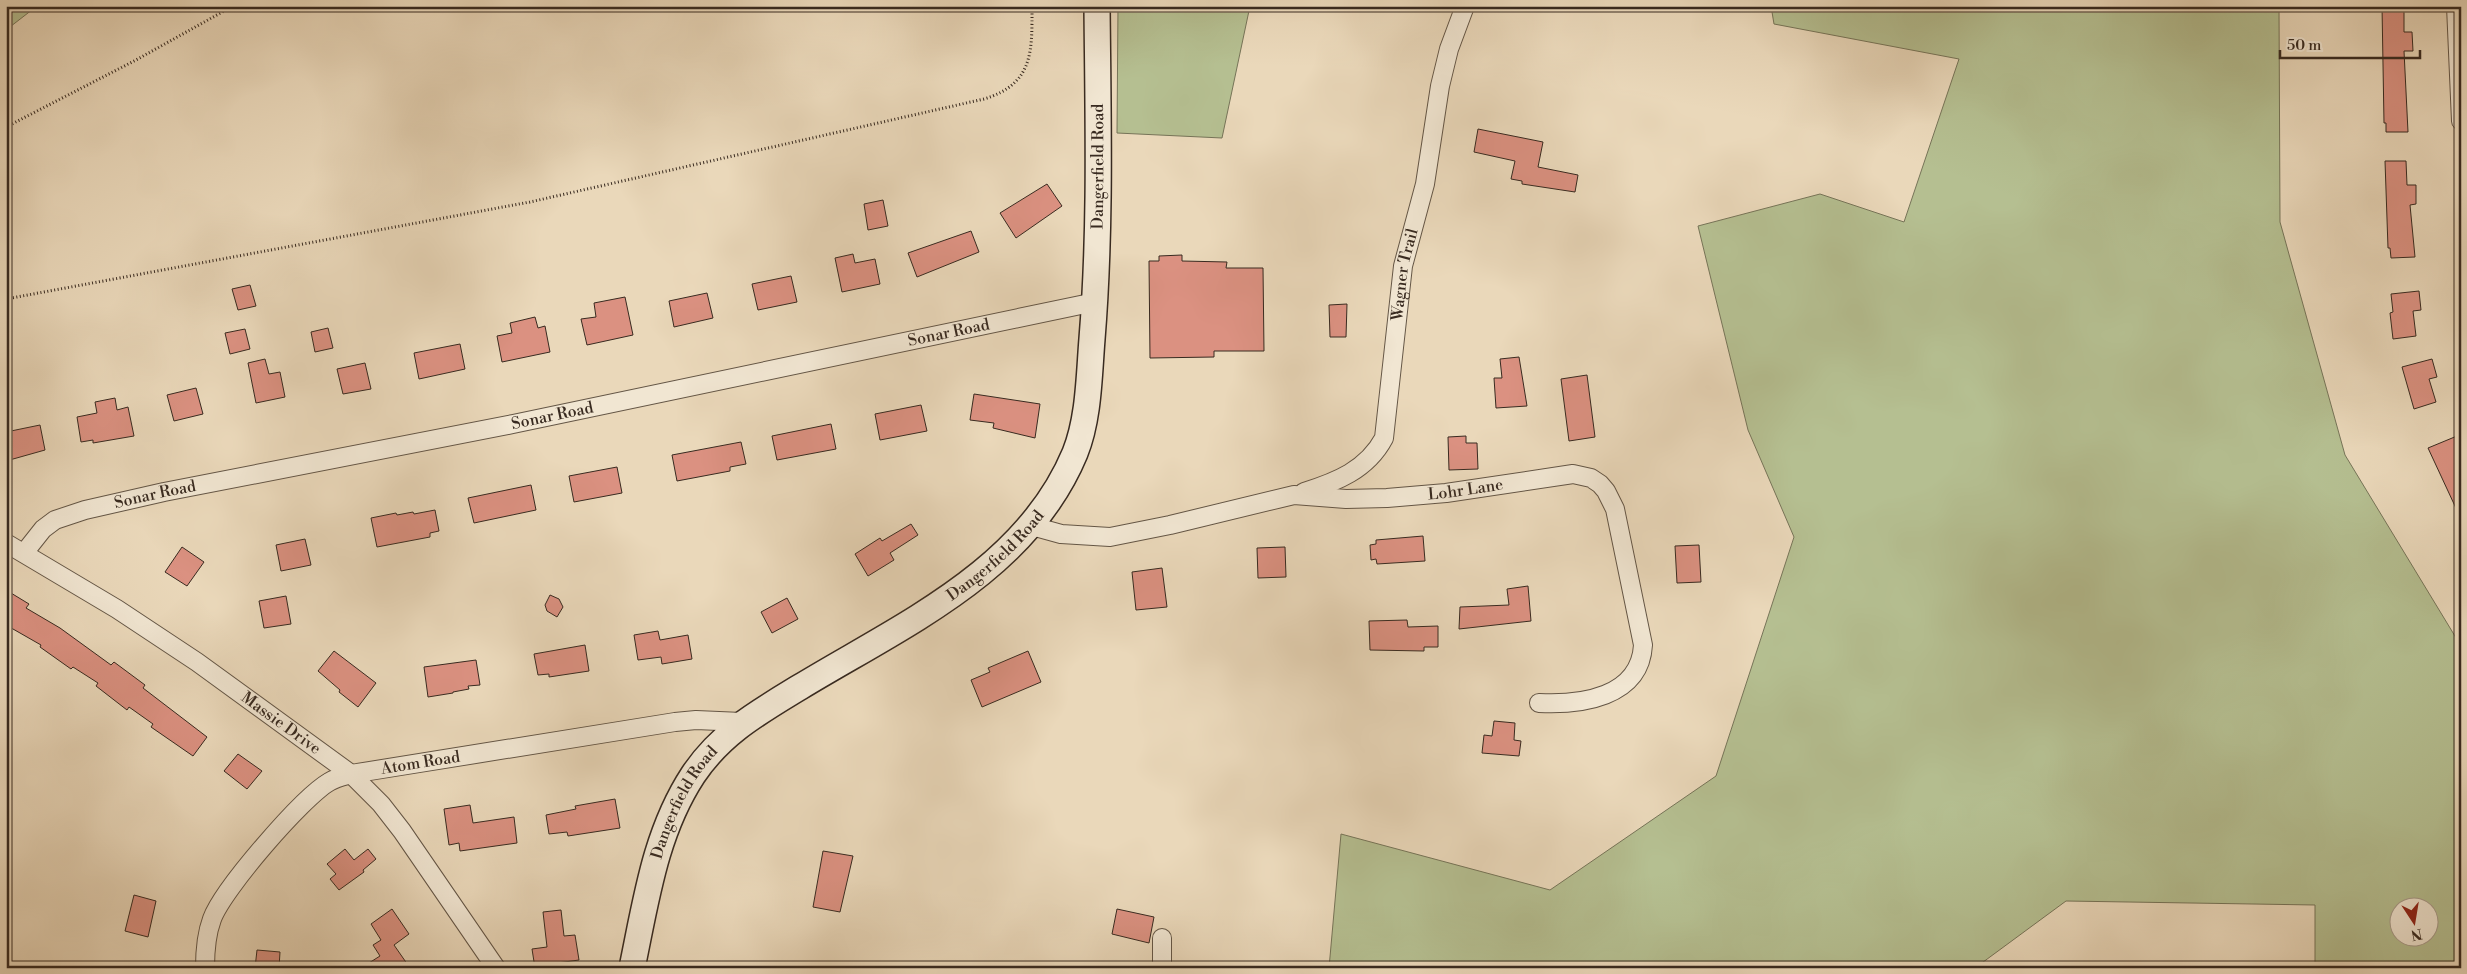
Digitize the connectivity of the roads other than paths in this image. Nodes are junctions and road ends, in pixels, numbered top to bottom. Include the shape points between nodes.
1 (1097, 6) edge
2 (1465, 6) edge
3 (2456, 6) edge
4 (2460, 111) edge
5 (2461, 121) edge
6 (1095, 302) junction
7 (1294, 495) junction
8 (1032, 526) junction
9 (6, 543) edge
10 (24, 553) junction
11 (1539, 703) dead end
12 (742, 722) junction
13 (351, 774) junction
14 (1162, 938) dead end
15 (205, 968) edge
16 (496, 968) edge
17 (632, 968) edge
18 (1162, 968) edge

1 - 6 street, Dangerfield Road via 1099,233
2 - 7 street, Wagner Trail via 1442,77 1425,184 1403,266 1384,438 1358,469 1332,483
3 - 4 street
4 - 5 street
6 - 8 street, Dangerfield Road via 1089,381 1076,452
6 - 10 street, Sonar Road via 85,510 55,520 43,529
7 - 8 street, Lohr Lane via 1110,537 1061,534
7 - 11 street, Lohr Lane via 1387,498 1446,493 1573,474 1591,478 1600,484 1606,490 1618,523 1643,645 1642,659 1638,670 1627,681 1597,698 1581,703
8 - 12 street, Dangerfield Road via 986,570 934,606
9 - 10 street, Massie Drive
10 - 13 street, Massie Drive via 197,662
12 - 13 street, Atom Road via 675,722
12 - 17 street, Dangerfield Road via 695,772 676,803 653,863
13 - 15 street, Atom Road via 329,782 305,804 269,840 232,887 213,917 206,944
13 - 16 street, Massie Drive via 402,831
14 - 18 street

